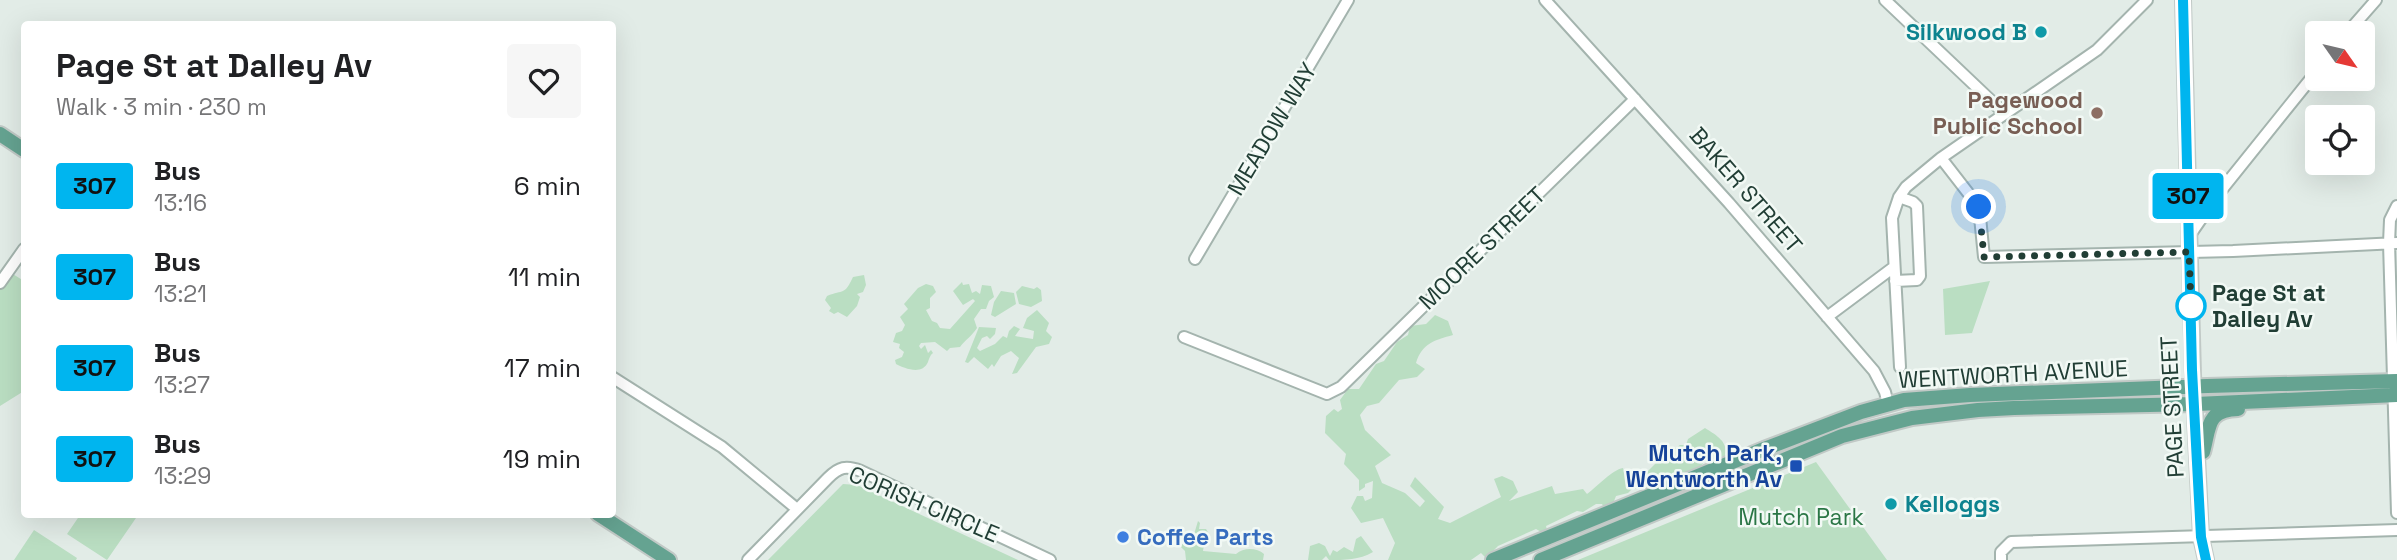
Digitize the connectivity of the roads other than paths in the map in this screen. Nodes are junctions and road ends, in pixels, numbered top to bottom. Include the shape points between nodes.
1 (1348, 0) edge
2 (1545, 0) edge
3 (1885, 0) edge
4 (2148, 0) edge
5 (2183, 0) edge
6 (2375, 0) edge
7 (2357, 21) edge
8 (2305, 86) edge
9 (1635, 99) junction
10 (2004, 113) junction
11 (0, 134) edge
12 (21, 148) edge
13 (1941, 159) junction
14 (1899, 197) junction
15 (2397, 206) edge
16 (2190, 234) junction
17 (2393, 243) edge
18 (2189, 252) junction
19 (21, 253) edge
20 (1195, 259) dead end
21 (1894, 267) junction
22 (1895, 281) junction
23 (0, 282) edge
24 (1827, 317) junction
25 (1184, 337) dead end
26 (1900, 367) dead end
27 (616, 380) edge
28 (2193, 387) junction
29 (2395, 389) edge
30 (2277, 401) junction
31 (1888, 404) junction
32 (2196, 404) junction
33 (1891, 423) junction
34 (2199, 474) junction
35 (797, 509) junction
36 (2397, 513) edge
37 (604, 518) edge
38 (2397, 530) edge
39 (2201, 537) junction
40 (669, 560) edge
41 (748, 560) edge
42 (1050, 560) edge
43 (1493, 560) edge
44 (1541, 560) edge
45 (2001, 560) edge
46 (2206, 560) edge

1 - 20 street, MEADOW WAY
2 - 9 street, BAKER STREET
3 - 10 street
4 - 10 street via 2097,50
5 - 16 main road, PAGE STREET
6 - 7 street
8 - 16 street
9 - 24 street, BAKER STREET
9 - 25 street, MOORE STREET via 1340,387 1327,394
10 - 13 street
11 - 12 main road
13 - 14 street
13 - 18 street via 1979,207 1984,257
14 - 21 street via 1892,218
14 - 22 street via 1917,206 1920,276
15 - 17 street via 2390,220
16 - 18 main road, PAGE STREET
17 - 18 street
17 - 29 street
18 - 28 main road, PAGE STREET
19 - 23 street
21 - 22 street
21 - 24 street
22 - 26 street
24 - 31 street, BAKER STREET via 1874,371
27 - 35 street via 722,447
28 - 29 main road, WENTWORTH AVENUE
28 - 31 main road, WENTWORTH AVENUE via 1970,395
28 - 32 main road, PAGE STREET
29 - 30 main road, WENTWORTH AVENUE
29 - 36 street
30 - 32 main road, WENTWORTH AVENUE
30 - 34 main road via 2214,416 2207,428
31 - 33 main road, BAKER STREET
31 - 43 main road, WENTWORTH AVENUE via 1764,449
32 - 33 main road, WENTWORTH AVENUE via 1978,410
32 - 34 main road, PAGE STREET
33 - 44 main road, WENTWORTH AVENUE via 1842,436
34 - 39 main road, PAGE STREET
35 - 41 street, CORISH CIRCLE
35 - 42 street, CORISH CIRCLE via 838,469 853,468
37 - 40 main road
38 - 39 street
39 - 45 street via 2011,542 2001,552
39 - 46 main road, PAGE STREET

